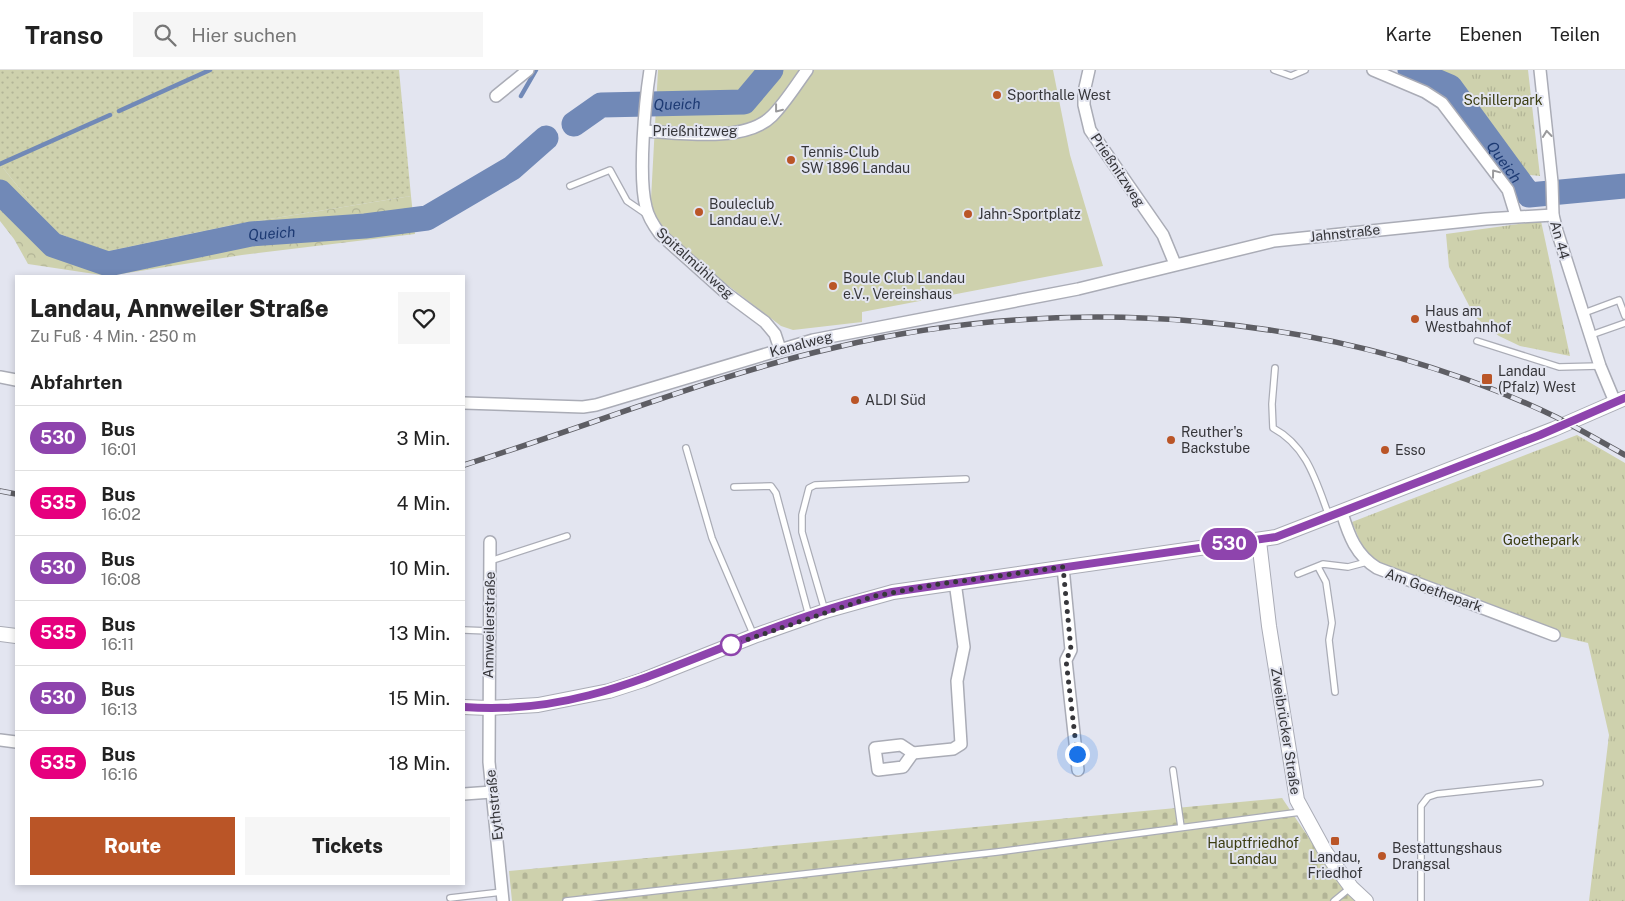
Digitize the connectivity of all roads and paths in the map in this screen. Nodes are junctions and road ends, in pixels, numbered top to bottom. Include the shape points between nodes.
1 (528, 70) edge
2 (650, 70) edge
3 (807, 70) edge
4 (1089, 70) edge
5 (1274, 70) edge
6 (1305, 70) edge
7 (1373, 70) edge
8 (1540, 70) edge
9 (496, 96) dead end
10 (645, 131) junction
11 (570, 186) dead end
12 (1553, 215) junction
13 (1516, 216) junction
14 (650, 217) junction
15 (1175, 264) junction
16 (1140, 274) joint
17 (1584, 313) junction
18 (1625, 316) edge
19 (1625, 323) edge
20 (1591, 334) junction
21 (1477, 341) dead end
22 (780, 349) junction
23 (1600, 366) junction
24 (1275, 368) dead end
25 (0, 377) edge
26 (15, 380) edge
27 (1620, 400) edge
28 (465, 402) edge
29 (686, 448) dead end
30 (966, 479) dead end
31 (734, 487) dead end
32 (1336, 516) junction
33 (567, 536) dead end
34 (1259, 540) junction
35 (490, 542) dead end
36 (490, 561) junction
37 (1367, 562) junction
38 (1063, 567) junction
39 (1318, 567) junction
40 (1298, 574) dead end
41 (954, 582) junction
42 (825, 611) junction
43 (809, 617) junction
44 (465, 630) edge
45 (489, 631) junction
46 (0, 634) edge
47 (1554, 634) dead end
48 (15, 636) edge
49 (754, 636) junction
50 (1335, 692) dead end
51 (465, 707) edge
52 (488, 708) junction
53 (0, 740) edge
54 (15, 742) edge
55 (913, 753) dead end
56 (1078, 770) dead end
57 (1173, 770) dead end
58 (1540, 783) dead end
59 (492, 792) junction
60 (465, 794) edge
61 (1301, 812) junction
62 (1181, 827) junction
63 (1351, 887) junction
64 (503, 897) edge
65 (450, 898) dead end
66 (566, 901) edge
67 (1334, 901) edge
68 (1366, 901) edge
69 (1421, 901) edge

1 - 9 street
2 - 10 street, Spitalmühlweg
3 -> 10 street, Prießnitzweg via 772,116 754,128 732,133
4 - 15 street, Prießnitzweg via 1084,105 1090,130 1163,235
5 - 6 lane via 1291,76
13 -> 7 street via 1508,190 1442,102
12 -> 8 street, An 44
10 - 14 street, Spitalmühlweg via 644,198
11 - 14 lane via 610,170 627,201
12 - 13 street, Jahnstraße
12 - 17 street, An 44
13 - 15 street, Jahnstraße via 1274,241
14 - 22 street, Spitalmühlweg via 660,234 726,293 765,322
15 - 16 street, Jahnstraße
16 - 22 street, Kanalweg via 1018,302 870,327
17 - 18 lane via 1619,300
17 - 20 street, An 44
19 - 20 lane
20 - 23 street, An 44
21 - 23 lane via 1559,367
22 - 28 street, Kanalweg via 596,405
23 - 27 street, An 44
24 - 32 lane via 1273,428 1292,441 1305,457
25 - 26 street
27 - 32 street
29 - 49 lane via 712,538
30 - 42 lane via 815,485 809,488 802,515 802,532
31 - 43 lane via 771,486 776,493
32 - 34 street via 1290,533
32 - 37 street
33 - 36 lane
34 - 38 street
34 - 61 street, Zweibrücker Straße via 1292,777
35 - 36 street, Annweilerstraße
36 - 45 street, Annweilerstraße
37 - 39 lane via 1348,567 1324,564
37 - 47 street, Am Goethepark
38 - 41 street
38 - 56 street via 1071,650 1066,660
39 - 40 lane
39 - 50 lane via 1326,582 1332,623 1329,640
41 - 42 street via 884,594
41 - 55 street via 964,647 957,681 961,744 953,749
42 - 43 street
43 - 49 street
44 - 45 lane
45 - 52 street, Annweilerstraße
46 - 48 street
49 - 52 street via 609,691 560,702
51 - 52 street
52 - 59 street, Eythstraße
53 - 54 street
57 - 62 lane
58 - 69 lane via 1428,797 1421,806
59 - 60 street
59 - 64 street, Eythstraße
61 - 62 lane
61 - 63 street, Zweibrücker Straße
62 - 66 lane via 997,852
63 - 67 lane
63 - 68 street, Zweibrücker Straße
64 - 65 lane

